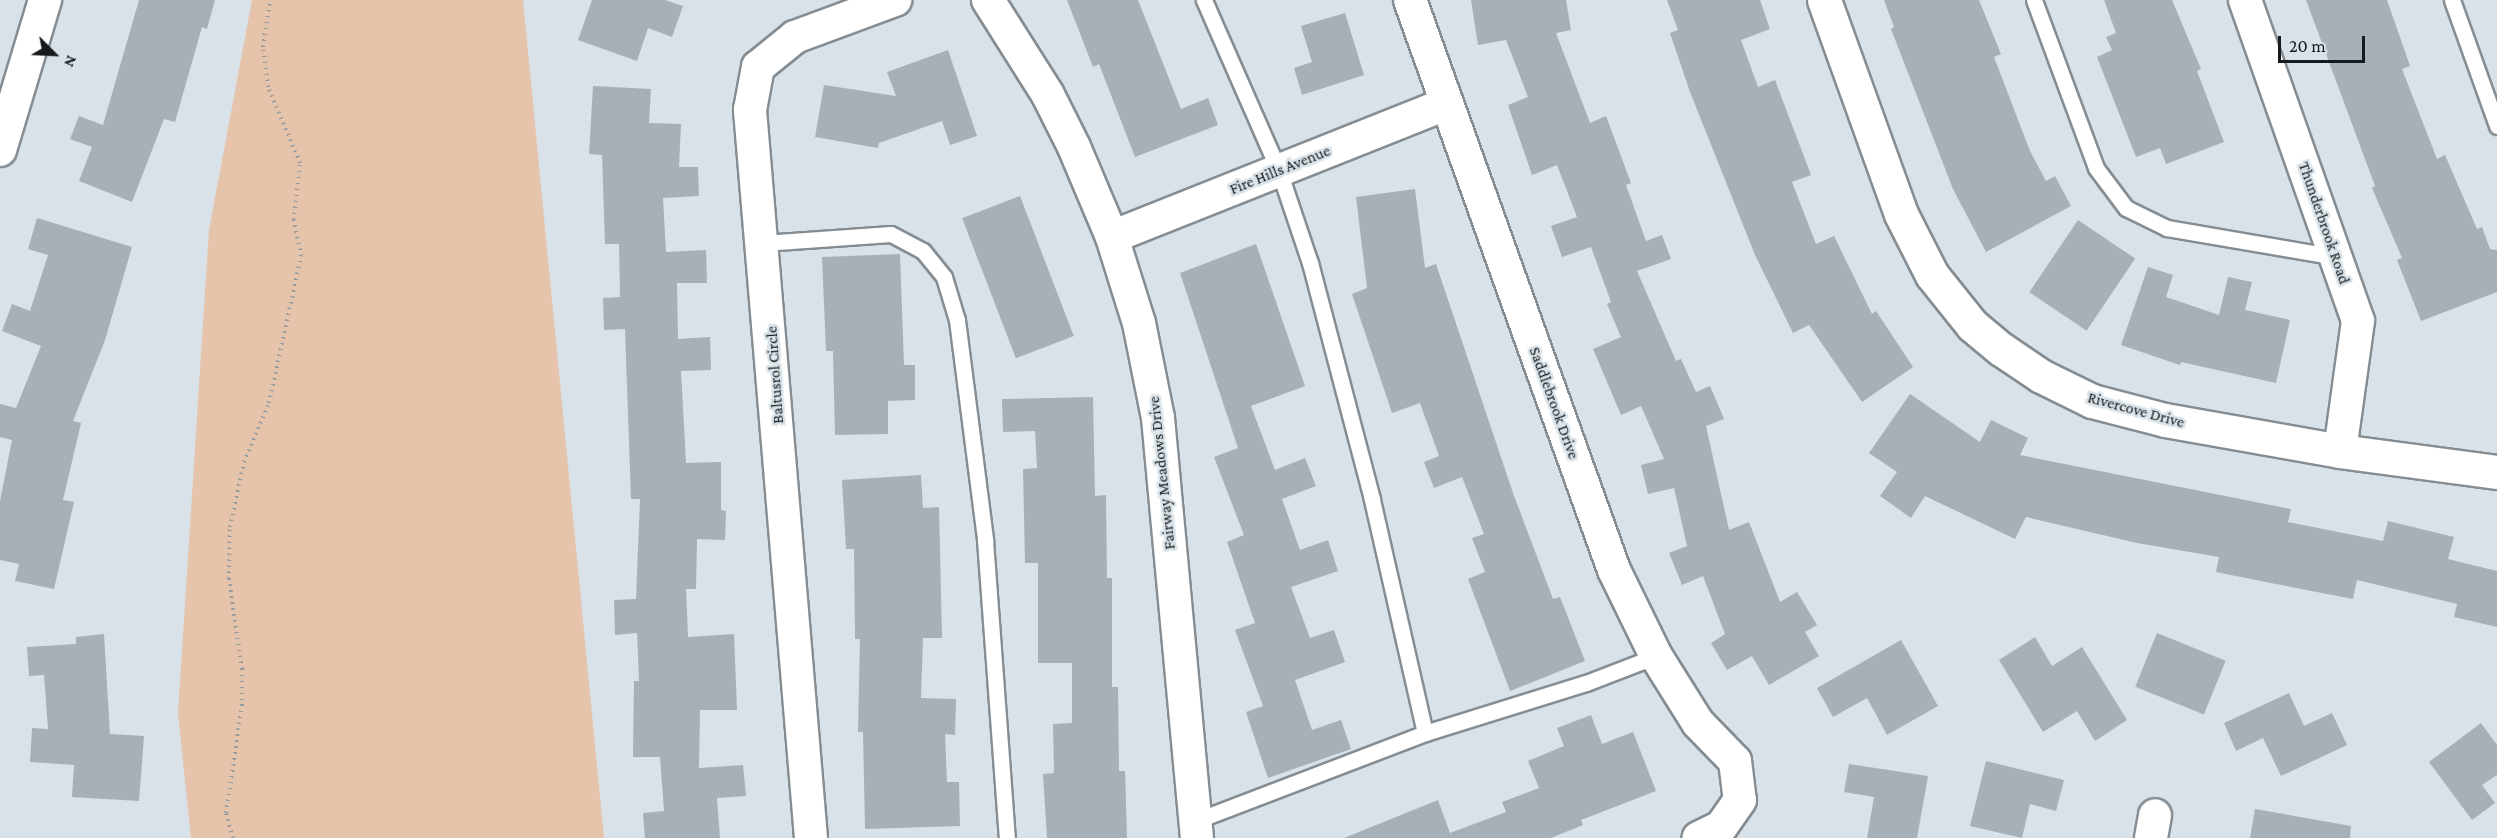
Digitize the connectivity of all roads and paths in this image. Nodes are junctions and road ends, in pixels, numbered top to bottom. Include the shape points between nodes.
1 (45, 0) edge
2 (270, 0) edge
3 (895, 0) edge
4 (988, 0) edge
5 (1204, 0) edge
6 (1410, 0) edge
7 (1824, 0) edge
8 (2034, 0) edge
9 (2245, 0) edge
10 (2452, 0) edge
11 (1447, 104) junction
12 (2497, 126) edge
13 (0, 150) edge
14 (1279, 171) junction
15 (1112, 237) junction
16 (763, 243) junction
17 (2336, 257) junction
18 (2340, 451) junction
19 (2497, 472) edge
20 (1656, 656) junction
21 (1425, 733) junction
22 (1196, 829) edge
23 (232, 838) edge
24 (811, 838) edge
25 (1007, 838) edge
26 (1698, 838) edge

1 - 13 street
2 - 23 path via 263,47 268,87 300,163 294,220 301,256 269,403 244,462 230,527 229,579 242,669 242,706 226,813
3 - 16 street, Baltusrol Circle via 795,37 758,67 750,110
4 - 15 street, Fairway Meadows Drive via 1048,95
5 - 14 lane
6 - 11 street, Saddlebrook Drive
7 - 18 street, Rivercove Drive via 1901,214 1932,275 1972,324 2041,376 2092,401 2165,420
8 - 17 lane via 2096,168 2126,208 2167,228
9 - 17 street, Thunderbrook Road
10 - 12 lane
11 - 14 street, Fire Hills Avenue
11 - 20 street, Saddlebrook Drive via 1614,570
14 - 15 street, Fire Hills Avenue
14 - 21 lane via 1310,263 1372,499
15 - 22 street, Fairway Meadows Drive via 1139,323 1158,417
16 - 24 street, Baltusrol Circle
16 - 25 lane via 891,234 923,251 944,277 957,320 986,540
17 - 18 street, Thunderbrook Road via 2358,321
18 - 19 street, Rivercove Drive
20 - 21 lane via 1586,683
20 - 26 street, Saddlebrook Drive via 1698,723 1735,761 1740,800 1721,827
21 - 22 lane

